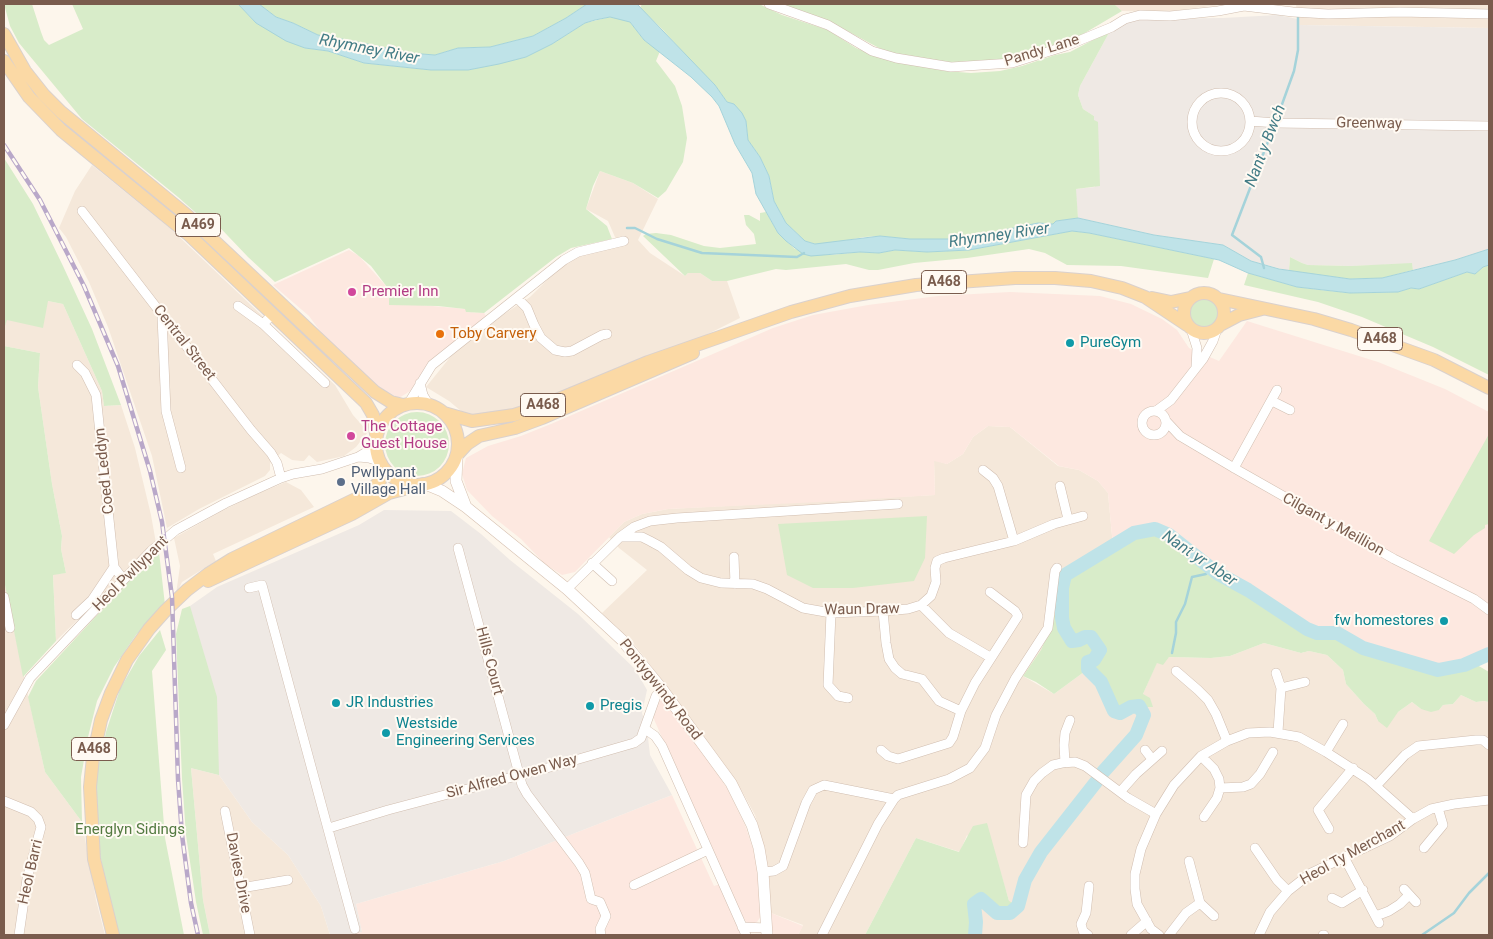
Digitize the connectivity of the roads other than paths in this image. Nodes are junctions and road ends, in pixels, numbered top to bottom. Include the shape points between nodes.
1 (769, 4) edge
2 (1232, 6) edge
3 (1292, 8) edge
4 (1489, 14) edge
5 (4, 34) edge
6 (4, 61) edge
7 (1250, 121) junction
8 (1489, 126) edge
9 (82, 211) dead end
10 (624, 242) dead end
11 (1145, 297) junction
12 (517, 298) junction
13 (1190, 298) junction
14 (1219, 298) junction
15 (238, 306) dead end
16 (1264, 308) junction
17 (273, 314) junction
18 (162, 316) junction
19 (263, 324) junction
20 (1219, 326) junction
21 (1189, 327) junction
22 (748, 328) junction
23 (607, 334) dead end
24 (77, 365) dead end
25 (1196, 367) junction
26 (325, 383) dead end
27 (420, 383) junction
28 (1489, 388) edge
29 (1277, 390) dead end
30 (1171, 400) junction
31 (1272, 400) junction
32 (406, 404) junction
33 (429, 405) junction
34 (1290, 410) dead end
35 (1156, 411) junction
36 (444, 413) junction
37 (1166, 420) junction
38 (1160, 433) junction
39 (1180, 436) junction
40 (376, 441) junction
41 (457, 456) junction
42 (358, 457) junction
43 (381, 463) junction
44 (181, 468) dead end
45 (1234, 468) junction
46 (983, 470) dead end
47 (281, 478) junction
48 (424, 484) junction
49 (1060, 486) dead end
50 (898, 504) dead end
51 (466, 507) junction
52 (1083, 516) dead end
53 (1068, 519) junction
54 (620, 537) junction
55 (1014, 541) junction
56 (458, 548) dead end
57 (734, 557) dead end
58 (592, 563) junction
59 (114, 567) junction
60 (1056, 568) dead end
61 (124, 579) junction
62 (612, 581) dead end
63 (735, 584) junction
64 (249, 588) dead end
65 (567, 589) junction
66 (187, 590) junction
67 (990, 592) dead end
68 (4, 597) edge
69 (921, 605) junction
70 (1489, 610) edge
71 (884, 611) junction
72 (831, 613) junction
73 (76, 615) dead end
74 (10, 628) dead end
75 (990, 657) junction
76 (1176, 671) dead end
77 (1276, 673) dead end
78 (1305, 682) dead end
79 (1281, 688) junction
80 (662, 689) junction
81 (848, 698) dead end
82 (961, 712) junction
83 (1070, 720) dead end
84 (1342, 724) dead end
85 (4, 725) edge
86 (645, 729) junction
87 (1278, 732) junction
88 (1227, 741) junction
89 (1489, 745) edge
90 (881, 750) dead end
91 (1145, 750) dead end
92 (1162, 751) dead end
93 (1273, 752) dead end
94 (1326, 752) junction
95 (1201, 756) junction
96 (1152, 759) junction
97 (1065, 762) junction
98 (1353, 768) junction
99 (519, 774) junction
100 (1376, 786) junction
101 (1220, 788) junction
102 (1120, 792) junction
103 (894, 799) junction
104 (1489, 800) edge
105 (4, 801) edge
106 (1438, 808) junction
107 (225, 811) dead end
108 (1156, 814) junction
109 (1204, 817) dead end
110 (1413, 819) junction
111 (329, 828) junction
112 (1328, 829) dead end
113 (1023, 843) dead end
114 (1255, 848) dead end
115 (1424, 848) dead end
116 (708, 850) junction
117 (1344, 857) junction
118 (1189, 860) dead end
119 (764, 872) junction
120 (288, 880) dead end
121 (634, 884) dead end
122 (1089, 886) dead end
123 (241, 888) junction
124 (1363, 890) junction
125 (1288, 891) junction
126 (1332, 898) dead end
127 (1416, 902) dead end
128 (1200, 903) junction
129 (1214, 916) dead end
130 (1147, 921) junction
131 (355, 929) dead end
132 (744, 931) edge
133 (767, 932) edge
134 (19, 935) edge
135 (113, 935) edge
136 (250, 935) edge
137 (601, 935) edge
138 (822, 935) edge
139 (1088, 935) edge
140 (1131, 935) edge
141 (1159, 935) edge
142 (1169, 935) edge
143 (1260, 935) edge

1 - 2 street, Pandy Lane via 828,25 872,51 951,67 1012,63 1066,46 1140,15 1170,16 1218,11
2 - 3 street, Pandy Lane
3 - 4 street, Pandy Lane via 1328,14
5 - 32 main road, A469 via 25,71 61,112 189,217 375,392 393,403
6 - 17 main road, A469 via 29,97 61,130 188,234
7 - 7 street via 1244,104 1229,94 1220,93 1203,99 1193,114 1192,123 1198,140 1205,146 1222,150 1231,149 1245,138
7 - 8 street, Greenway
9 - 18 street, Central Street
10 - 12 street via 578,252
11 - 13 main road, A468 via 1171,302
11 - 21 main road, A468
11 - 22 main road, A468 via 1083,280 1022,278 962,281 859,294 799,309
12 - 23 street via 527,308 542,338 555,350 572,352
12 - 27 street via 432,365
13 - 14 main road via 1201,293
13 - 21 main road via 1184,308
14 - 16 main road, A468
14 - 20 main road via 1224,310
15 - 19 street
16 - 20 main road, A468 via 1239,315
16 - 28 main road, A468 via 1323,321 1378,339 1434,360
17 - 19 street
17 - 40 main road, A469 via 366,403 373,415
18 - 44 street via 166,411
18 - 47 street, Central Street via 271,452
19 - 26 street
20 - 21 main road via 1204,333
20 - 25 street via 1207,354
21 - 25 street via 1197,348
22 - 36 main road, A468 via 648,362 524,412 477,422
22 - 41 main road, A468 via 542,418 479,436 465,445
24 - 59 street, Coed Leddyn via 86,373 96,395
25 - 30 street
27 - 32 street
27 - 33 street
29 - 31 street
30 - 35 street
30 - 37 street
31 - 34 street
31 - 45 street
32 - 33 main road
32 - 40 main road via 390,414
33 - 36 main road
35 - 37 street
35 - 38 street via 1146,415 1143,425 1149,433
36 - 41 main road via 459,439
37 - 38 street
37 - 39 street, Cilgant y Meillion
38 - 39 street, Cilgant y Meillion
39 - 45 street, Cilgant y Meillion
40 - 42 street, Heol Pwllypant
40 - 43 main road
41 - 48 main road via 443,475
41 - 51 main road, Pontygwindy Road via 456,481
42 - 43 street
42 - 47 street, Heol Pwllypant via 322,470
43 - 48 main road via 395,477
43 - 66 main road, A468 via 380,481 368,493 232,559
45 - 70 street, Cilgant y Meillion
46 - 55 street via 994,478 998,486
47 - 61 street, Heol Pwllypant via 176,530
48 - 51 main road, Pontygwindy Road via 442,491
48 - 66 main road, A468 via 389,493 352,514
49 - 53 street
50 - 54 street via 650,521
51 - 65 main road, Pontygwindy Road
52 - 53 street, Waun Draw
53 - 55 street, Waun Draw
54 - 58 street
54 - 63 street, Waun Draw via 642,537 661,547 701,578
55 - 69 street, Waun Draw via 937,561 936,582 931,596
56 - 99 street, Hills Court
57 - 63 street
58 - 62 street
58 - 65 street
59 - 61 street
59 - 73 street via 92,600
60 - 103 street via 1048,628 996,715 986,748 970,768
61 - 85 street, Heol Pwllypant via 30,678
63 - 72 street, Waun Draw via 767,588 802,608
64 - 111 street via 262,585
65 - 80 main road, Pontygwindy Road via 622,640
66 - 135 main road, A468 via 148,630 127,660 108,700 96,740 90,787 94,859
67 - 75 street via 1018,616
68 - 74 street
69 - 71 street, Waun Draw
69 - 75 street via 949,633
71 - 72 street, Waun Draw
71 - 82 street via 887,651 895,668 902,674 922,680 939,701
72 - 81 street via 828,685 838,696
75 - 82 street
76 - 88 street via 1208,700
77 - 79 street
78 - 79 street
79 - 87 street
80 - 86 street, Sir Alfred Owen Way via 656,696
80 - 119 main road, Pontygwindy Road via 738,794 752,825
82 - 90 street via 949,743 898,759
83 - 97 street via 1065,733
84 - 94 street
86 - 99 street, Sir Alfred Owen Way via 634,743
86 - 116 street, Pontygwindy Road via 662,746
87 - 88 street via 1248,733
87 - 94 street via 1299,737
88 - 95 street
89 - 100 street via 1483,740 1476,740 1418,746
91 - 96 street
92 - 96 street
93 - 101 street via 1251,784
94 - 98 street
95 - 101 street via 1214,769
95 - 108 street via 1174,785
96 - 102 street
97 - 102 street via 1085,766
97 - 113 street via 1042,773 1026,795
98 - 100 street
98 - 112 street via 1318,810
99 - 111 street, Sir Alfred Owen Way
99 - 137 street, Hills Court via 527,794 585,873 591,899 600,902 606,916 600,928
100 - 110 street
101 - 109 street
102 - 108 street
103 - 119 street via 824,785 813,790 783,866
103 - 138 street
104 - 106 street, Heol Ty Merchant
105 - 134 street, Heol Barri via 31,812 41,827 27,879
106 - 110 street, Heol Ty Merchant
106 - 115 street via 1443,825
107 - 123 street, Davies Drive
108 - 130 street via 1141,849 1135,874 1137,904
110 - 117 street, Heol Ty Merchant via 1390,836
111 - 131 street
114 - 125 street
116 - 121 street
116 - 132 street, Pontygwindy Road
117 - 124 street
117 - 125 street, Heol Ty Merchant via 1311,873
118 - 128 street
119 - 133 main road, Pontygwindy Road
120 - 123 street
122 - 139 street via 1086,913 1081,924 1083,932
123 - 136 street, Davies Drive
124 - 126 street via 1343,908
124 - 127 street via 1377,919 1400,904 1407,892
125 - 143 street, Heol Ty Merchant via 1270,912
128 - 129 street
128 - 142 street via 1186,913
130 - 140 street
130 - 141 street
132 - 133 street, Pontygwindy Road

